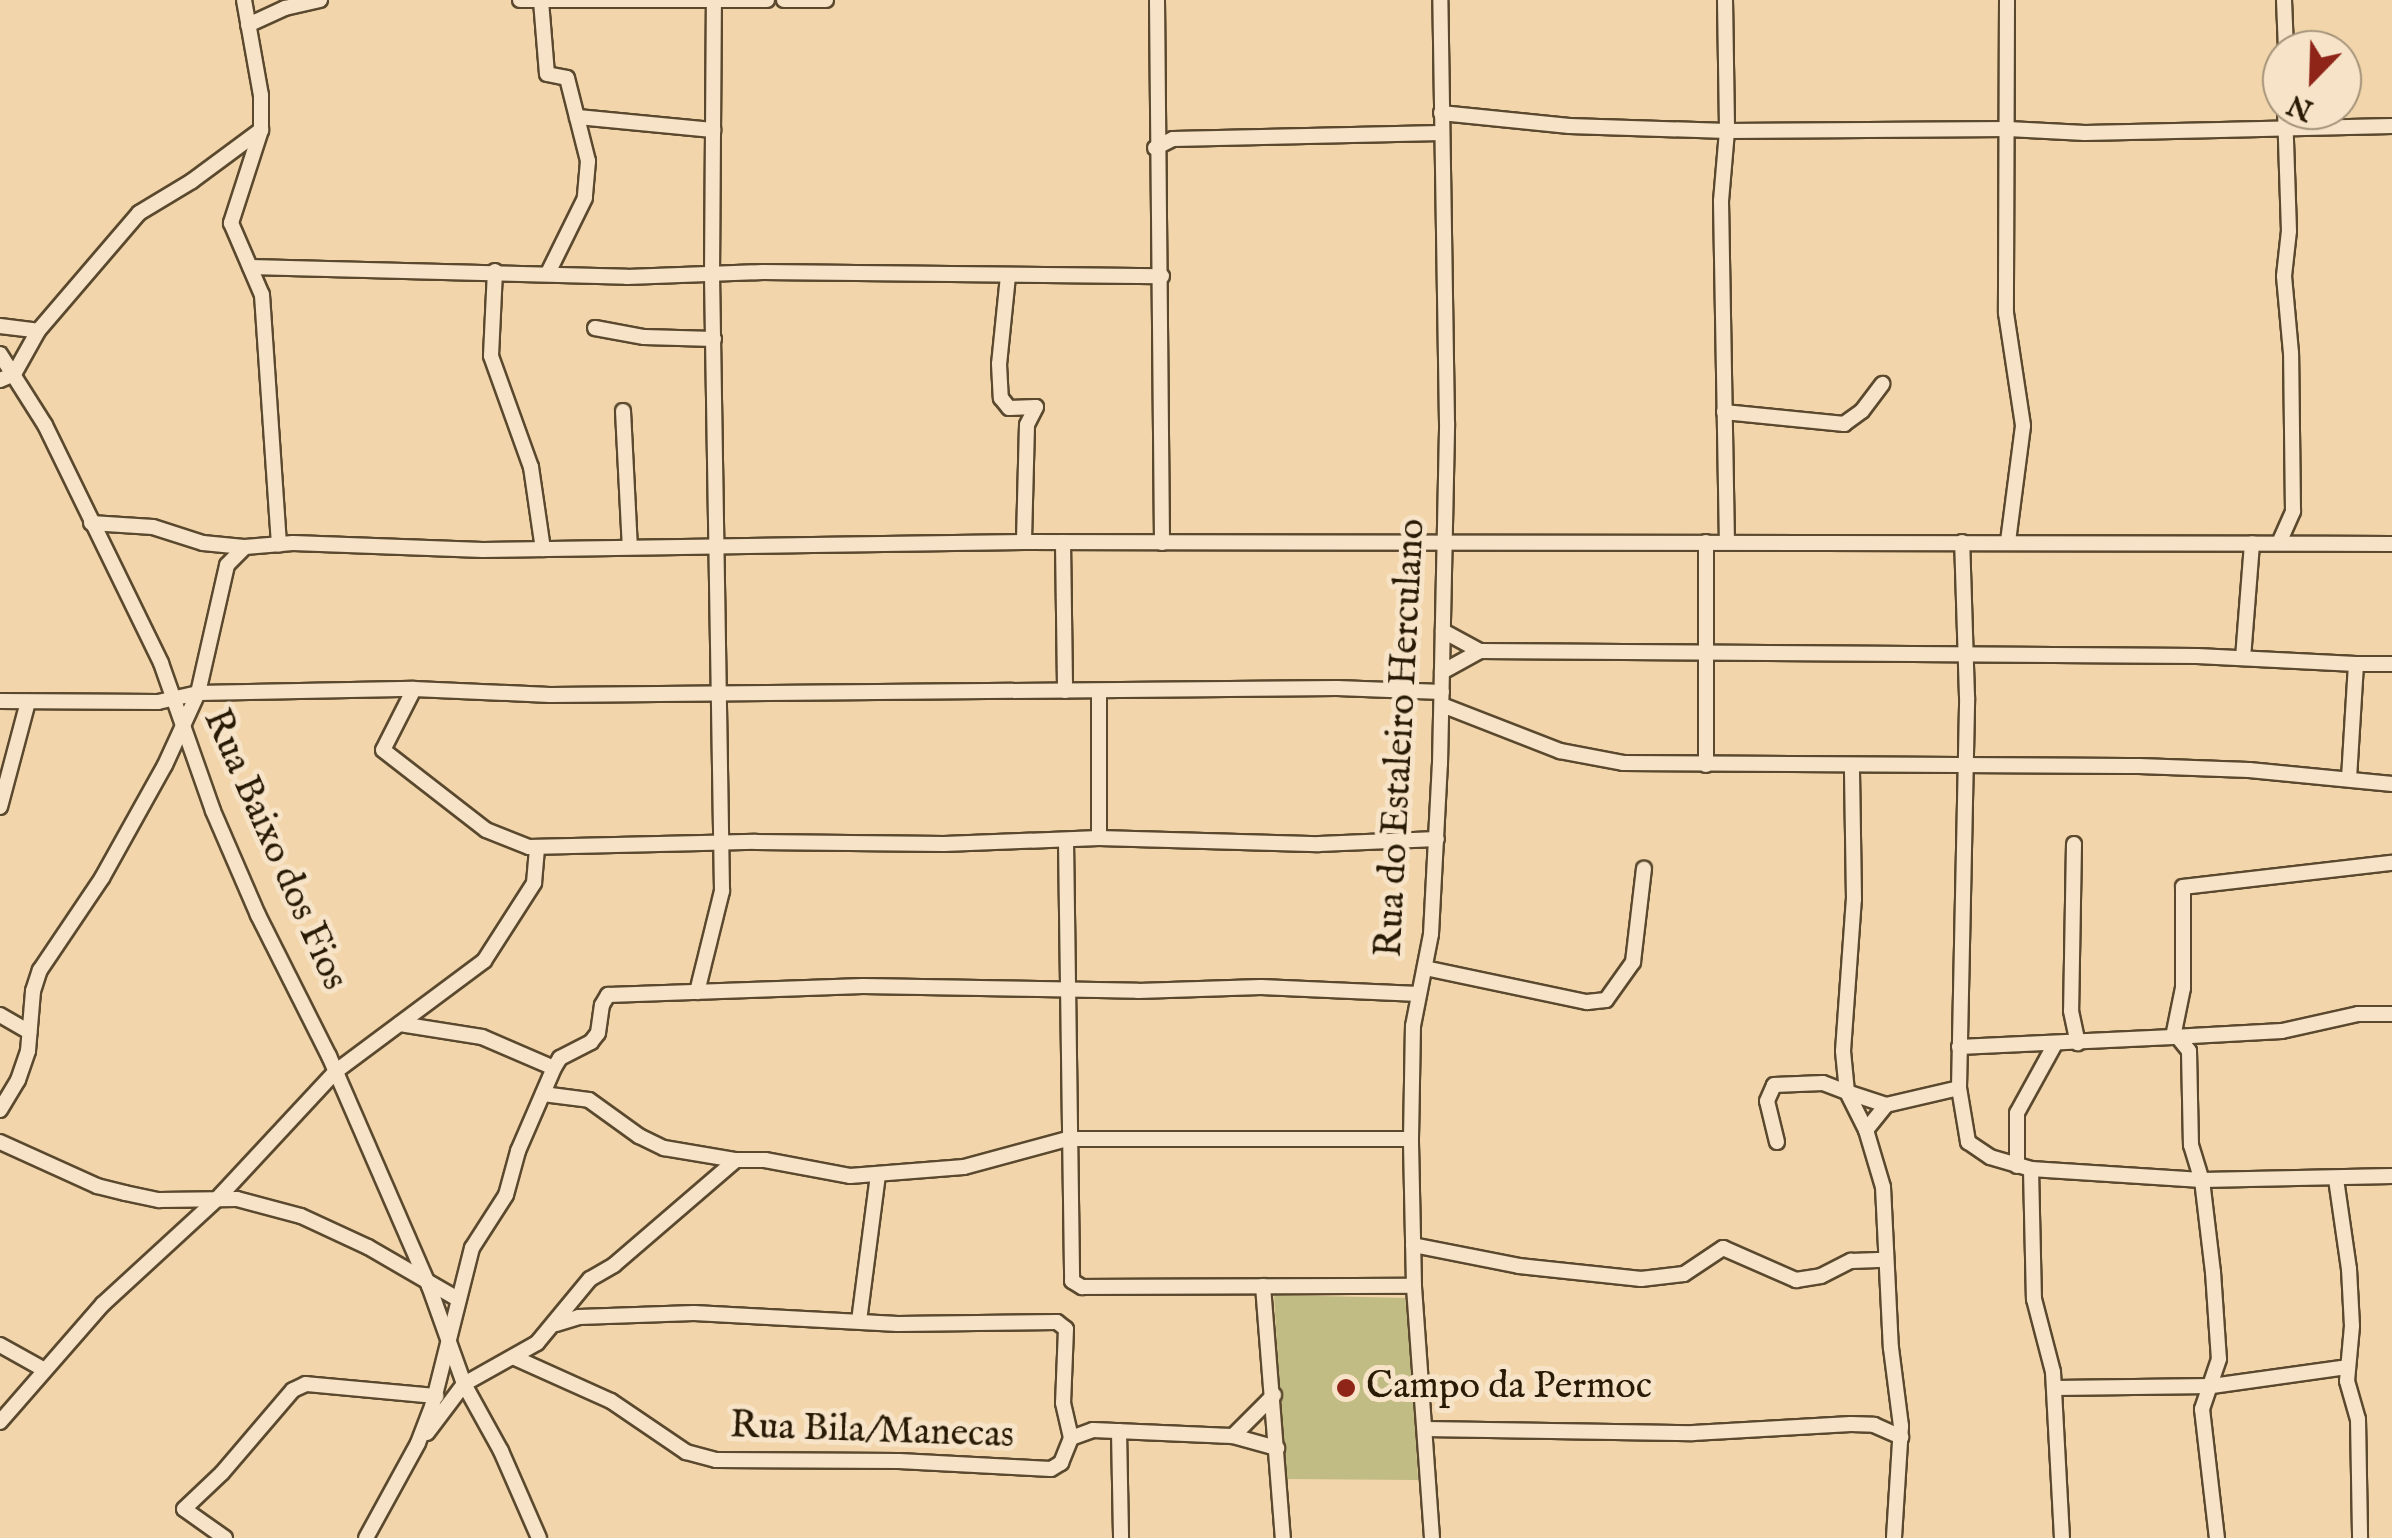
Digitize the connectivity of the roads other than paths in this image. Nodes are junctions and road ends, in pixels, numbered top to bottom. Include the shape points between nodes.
1 (244, 0) edge
2 (320, 0) edge
3 (520, 0) edge
4 (714, 0) edge
5 (767, 0) edge
6 (784, 0) edge
7 (826, 0) edge
8 (1157, 0) edge
9 (1440, 0) edge
10 (1726, 0) edge
11 (2006, 0) edge
12 (2284, 0) edge
13 (541, 1) edge
14 (248, 26) junction
15 (2285, 30) edge
16 (1441, 113) junction
17 (577, 116) junction
18 (1154, 126) junction
19 (2392, 126) edge
20 (2362, 127) edge
21 (2008, 129) junction
22 (261, 130) junction
23 (713, 130) junction
24 (2285, 130) joint
25 (1727, 132) junction
26 (1442, 133) junction
27 (1173, 139) junction
28 (1155, 148) junction
29 (250, 267) junction
30 (494, 271) junction
31 (548, 273) junction
32 (712, 276) junction
33 (1008, 276) junction
34 (1162, 276) junction
35 (0, 326) edge
36 (595, 328) dead end
37 (38, 331) junction
38 (714, 339) junction
39 (0, 354) edge
40 (7, 377) edge
41 (1882, 384) dead end
42 (623, 410) dead end
43 (1724, 412) junction
44 (2293, 512) junction
45 (91, 524) junction
46 (1446, 541) junction
47 (1024, 542) junction
48 (1063, 542) junction
49 (1162, 542) junction
50 (1706, 542) junction
51 (1727, 542) junction
52 (1962, 542) junction
53 (2008, 542) junction
54 (2252, 543) junction
55 (279, 544) junction
56 (2279, 544) junction
57 (2308, 544) junction
58 (2392, 544) edge
59 (245, 547) junction
60 (630, 547) junction
61 (718, 548) junction
62 (542, 549) junction
63 (1443, 632) junction
64 (1480, 650) junction
65 (1706, 654) junction
66 (1966, 654) junction
67 (2243, 658) junction
68 (2356, 664) junction
69 (2392, 664) edge
70 (1442, 672) junction
71 (414, 690) junction
72 (1099, 691) junction
73 (1065, 692) junction
74 (198, 693) junction
75 (720, 695) junction
76 (174, 699) junction
77 (1442, 699) junction
78 (0, 701) edge
79 (28, 702) junction
80 (181, 730) junction
81 (1706, 765) junction
82 (1852, 766) junction
83 (1965, 766) junction
84 (2348, 779) junction
85 (2392, 784) edge
86 (0, 808) edge
87 (1099, 838) junction
88 (1437, 838) junction
89 (1066, 841) junction
90 (723, 842) junction
91 (2074, 844) dead end
92 (537, 848) junction
93 (2392, 863) edge
94 (1644, 868) dead end
95 (1425, 968) junction
96 (1070, 987) junction
97 (697, 992) junction
98 (1419, 994) junction
99 (2392, 1014) edge
100 (0, 1015) edge
101 (400, 1024) junction
102 (30, 1032) junction
103 (2203, 1032) junction
104 (2179, 1036) junction
105 (2078, 1043) junction
106 (2054, 1044) junction
107 (1958, 1047) junction
108 (2189, 1052) junction
109 (554, 1068) junction
110 (336, 1072) junction
111 (1959, 1088) junction
112 (1848, 1092) junction
113 (543, 1094) junction
114 (1886, 1105) junction
115 (0, 1110) edge
116 (1866, 1130) junction
117 (1067, 1139) junction
118 (1411, 1139) junction
119 (0, 1142) edge
120 (1777, 1142) dead end
121 (736, 1160) junction
122 (2024, 1168) junction
123 (878, 1175) junction
124 (2392, 1176) edge
125 (2336, 1178) junction
126 (2202, 1180) junction
127 (217, 1199) junction
128 (1413, 1245) junction
129 (1885, 1260) junction
130 (429, 1286) junction
131 (1263, 1286) junction
132 (1414, 1286) junction
133 (456, 1298) junction
134 (859, 1322) junction
135 (556, 1324) junction
136 (448, 1338) junction
137 (0, 1345) edge
138 (513, 1358) junction
139 (2347, 1367) junction
140 (45, 1370) junction
141 (484, 1374) junction
142 (464, 1384) junction
143 (2212, 1386) junction
144 (2055, 1388) junction
145 (1274, 1395) junction
146 (436, 1396) junction
147 (479, 1409) junction
148 (0, 1422) edge
149 (1425, 1429) junction
150 (1119, 1431) junction
151 (1233, 1436) junction
152 (1071, 1438) junction
153 (1901, 1438) junction
154 (418, 1443) junction
155 (1277, 1448) junction
156 (532, 1522) junction
157 (225, 1538) edge
158 (366, 1538) edge
159 (520, 1538) edge
160 (539, 1538) edge
161 (1120, 1538) edge
162 (1284, 1538) edge
163 (1432, 1538) edge
164 (1894, 1538) edge
165 (2062, 1538) edge
166 (2217, 1538) edge
167 (2360, 1538) edge

1 - 14 street
2 - 14 street
3 - 13 street
4 - 5 street
4 - 13 street
4 - 23 street
6 - 7 street
8 - 18 street
9 - 16 street, Rua do Estaleiro Herculano
10 - 25 street
11 - 21 street
12 - 15 street
13 - 17 street via 547,74 566,76
14 - 22 street
16 - 25 street
16 - 26 street, Rua do Estaleiro Herculano
17 - 23 street
17 - 31 street via 588,161 585,198
18 - 27 street
18 - 28 street
19 - 20 street
21 - 24 street
21 - 25 street
21 - 53 street via 2006,314 2023,426
22 - 29 street via 231,223
22 - 37 street via 139,213
23 - 32 street
24 - 44 street
25 - 43 street
26 - 27 street
26 - 46 street, Rua do Estaleiro Herculano
27 - 28 street
28 - 34 street
29 - 30 street
29 - 55 street via 262,295
30 - 31 street
30 - 62 street via 491,356 531,467
31 - 32 street
32 - 33 street
32 - 38 street
33 - 34 street
33 - 47 street via 1001,398 1010,408 1036,407 1027,425
34 - 49 street
35 - 37 street
36 - 38 street
37 - 40 street
38 - 61 street
39 - 40 street, Rua Baixo dos Fios
40 - 45 street, Rua Baixo dos Fios via 45,426
41 - 43 street via 1844,424
42 - 60 street
43 - 51 street
44 - 56 street
44 - 57 street
45 - 59 street via 153,527 203,543
45 - 76 street, Rua Baixo dos Fios
46 - 49 street
46 - 50 street
46 - 63 street, Rua do Estaleiro Herculano
47 - 48 street
47 - 61 street
48 - 49 street
48 - 73 street
50 - 51 street
50 - 65 street
51 - 52 street
52 - 53 street
52 - 66 street
53 - 54 street
54 - 56 street
54 - 67 street
55 - 59 street
55 - 62 street
56 - 57 street
57 - 58 street
59 - 74 street via 227,565
60 - 61 street
60 - 62 street
61 - 75 street
63 - 64 street
63 - 70 street, Rua do Estaleiro Herculano
64 - 65 street
64 - 70 street
65 - 66 street
65 - 81 street
66 - 67 street
66 - 83 street
67 - 68 street
68 - 69 street
68 - 84 street
70 - 77 street, Rua do Estaleiro Herculano
71 - 74 street
71 - 75 street
71 - 92 street via 383,750 486,830
72 - 73 street
72 - 77 street via 1337,688
72 - 87 street
73 - 75 street
74 - 76 street
74 - 80 street
75 - 90 street
76 - 79 street
76 - 80 street, Rua Baixo dos Fios
77 - 81 street via 1592,760
77 - 88 street, Rua do Estaleiro Herculano
78 - 79 street
79 - 86 street
80 - 102 street via 132,827 40,970
80 - 110 street, Rua Baixo dos Fios via 258,915
81 - 82 street
82 - 83 street
82 - 112 street via 1854,899 1842,1051
83 - 84 street via 2139,766
83 - 107 street
84 - 85 street
87 - 88 street via 1319,844
87 - 89 street
88 - 95 street, Rua do Estaleiro Herculano
89 - 90 street
89 - 96 street
90 - 92 street
90 - 97 street via 721,906
91 - 105 street via 2072,1012
92 - 101 street via 534,883 490,954
93 - 104 street via 2186,884
94 - 95 street via 1633,962 1606,1000 1587,1002
95 - 98 street, Rua do Estaleiro Herculano
96 - 97 street
96 - 98 street
96 - 117 street
97 - 109 street via 608,995 598,1033
98 - 118 street, Rua do Estaleiro Herculano
99 - 103 street via 2358,1014 2282,1031
100 - 102 street
101 - 109 street via 482,1036
101 - 110 street
102 - 115 street via 18,1080
103 - 104 street
103 - 108 street
104 - 105 street
104 - 108 street
105 - 106 street
106 - 107 street
106 - 122 street via 2017,1113
107 - 111 street
108 - 126 street via 2191,1145
109 - 113 street
110 - 127 street
110 - 130 street, Rua Baixo dos Fios
111 - 114 street
111 - 122 street via 1968,1142
112 - 114 street
112 - 116 street
112 - 120 street via 1823,1084 1774,1085 1767,1101
113 - 121 street via 589,1100 664,1148
113 - 133 street via 506,1195 472,1248
114 - 116 street
116 - 129 street via 1883,1187
117 - 118 street
117 - 123 street via 964,1167
117 - 131 street via 1075,1285
118 - 128 street, Rua do Estaleiro Herculano
119 - 127 street via 97,1186 160,1200
121 - 123 street via 836,1176
121 - 135 street via 590,1279
122 - 126 street
122 - 144 street via 2034,1299
123 - 134 street
124 - 125 street
125 - 126 street
125 - 139 street via 2350,1282
126 - 143 street via 2220,1359
127 - 130 street via 324,1224
127 - 140 street via 103,1304
128 - 129 street via 1625,1279 1684,1274 1723,1248 1796,1280 1851,1260
128 - 132 street, Rua do Estaleiro Herculano
129 - 153 street
130 - 133 street
130 - 136 street, Rua Baixo dos Fios
131 - 132 street
131 - 145 street
132 - 149 street, Rua do Estaleiro Herculano
133 - 136 street
134 - 135 street via 694,1313
134 - 152 street via 1062,1323 1064,1418
135 - 138 street
136 - 142 street, Rua Baixo dos Fios
136 - 146 street
137 - 140 street
138 - 141 street
138 - 152 street, Rua Bila/Manecas via 611,1401 686,1452 716,1460 1052,1469 1062,1464
139 - 143 street
139 - 167 street via 2358,1419
140 - 148 street
141 - 142 street
141 - 147 street
142 - 147 street, Rua Baixo dos Fios
142 - 154 street
143 - 144 street
143 - 166 street via 2202,1409
144 - 165 street
145 - 151 street
145 - 155 street
146 - 154 street
146 - 157 street via 306,1384 293,1390 184,1509
147 - 156 street
149 - 153 street via 1693,1433 1868,1424
149 - 163 street, Rua do Estaleiro Herculano
150 - 151 street
150 - 152 street
150 - 161 street
151 - 155 street
153 - 164 street
154 - 158 street
155 - 162 street
156 - 159 street
156 - 160 street

